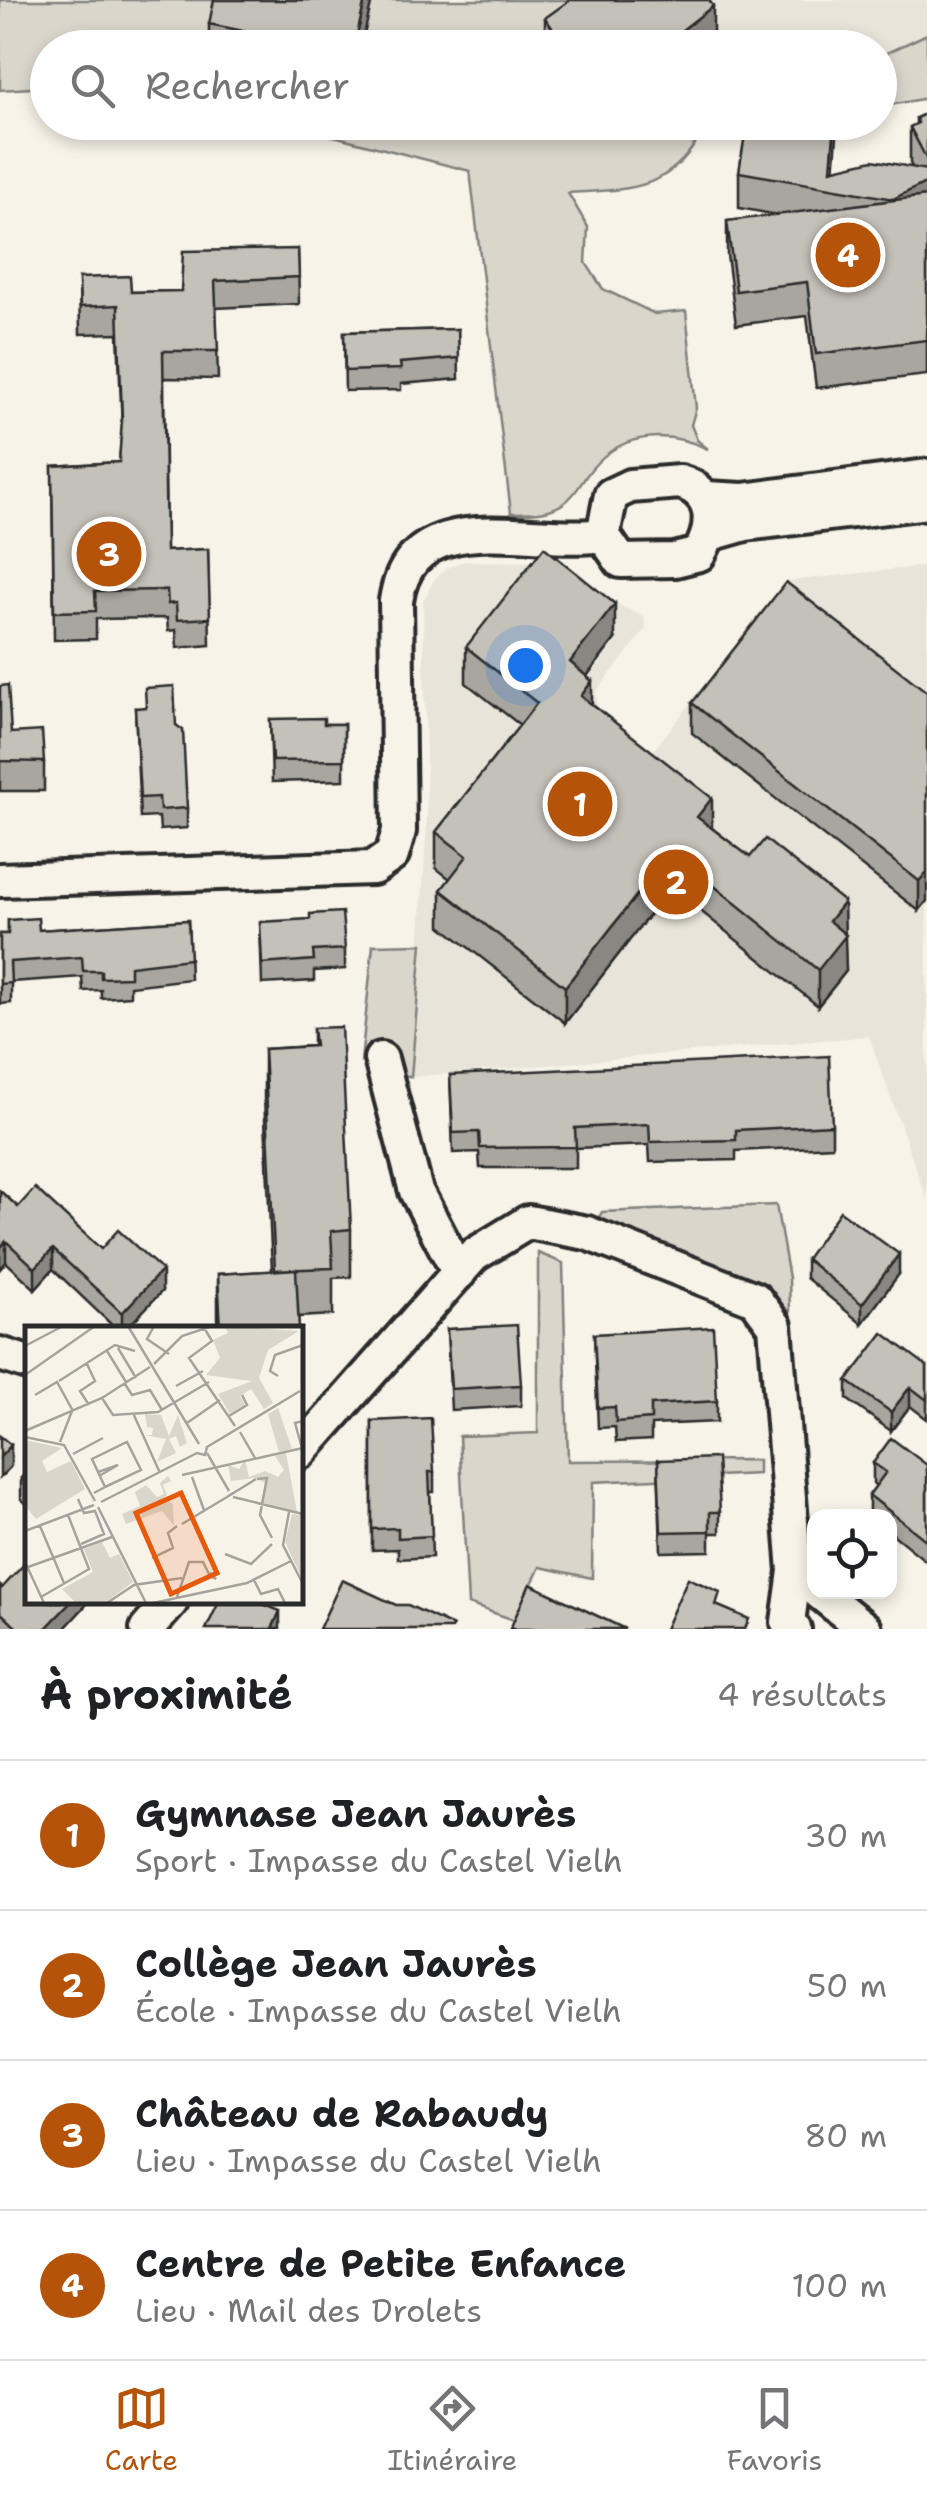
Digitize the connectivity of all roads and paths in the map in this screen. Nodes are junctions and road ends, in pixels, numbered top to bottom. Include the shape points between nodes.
1 (927, 476) edge
2 (706, 498) junction
3 (927, 502) edge
4 (710, 534) junction
5 (603, 535) junction
6 (0, 880) edge
7 (381, 1059) dead end
8 (459, 1273) junction
9 (0, 1354) edge
10 (25, 1362) edge
11 (302, 1449) edge
12 (807, 1561) edge
13 (807, 1588) edge
14 (829, 1599) edge
15 (169, 1604) edge
16 (147, 1629) edge
17 (794, 1629) edge
18 (865, 1629) edge

1 - 2 street via 771,498
2 - 4 street
2 - 5 street via 680,482 630,486 611,495
3 - 4 street
4 - 5 street via 699,554 635,564 621,562
5 - 6 street via 448,535 417,554 399,576 399,831 392,855 373,868
7 - 8 street via 416,1191
8 - 11 street
8 - 12 street via 502,1234 528,1222 587,1233 754,1299 775,1326
9 - 10 street
13 - 17 street via 788,1622
14 - 18 street
15 - 16 street

